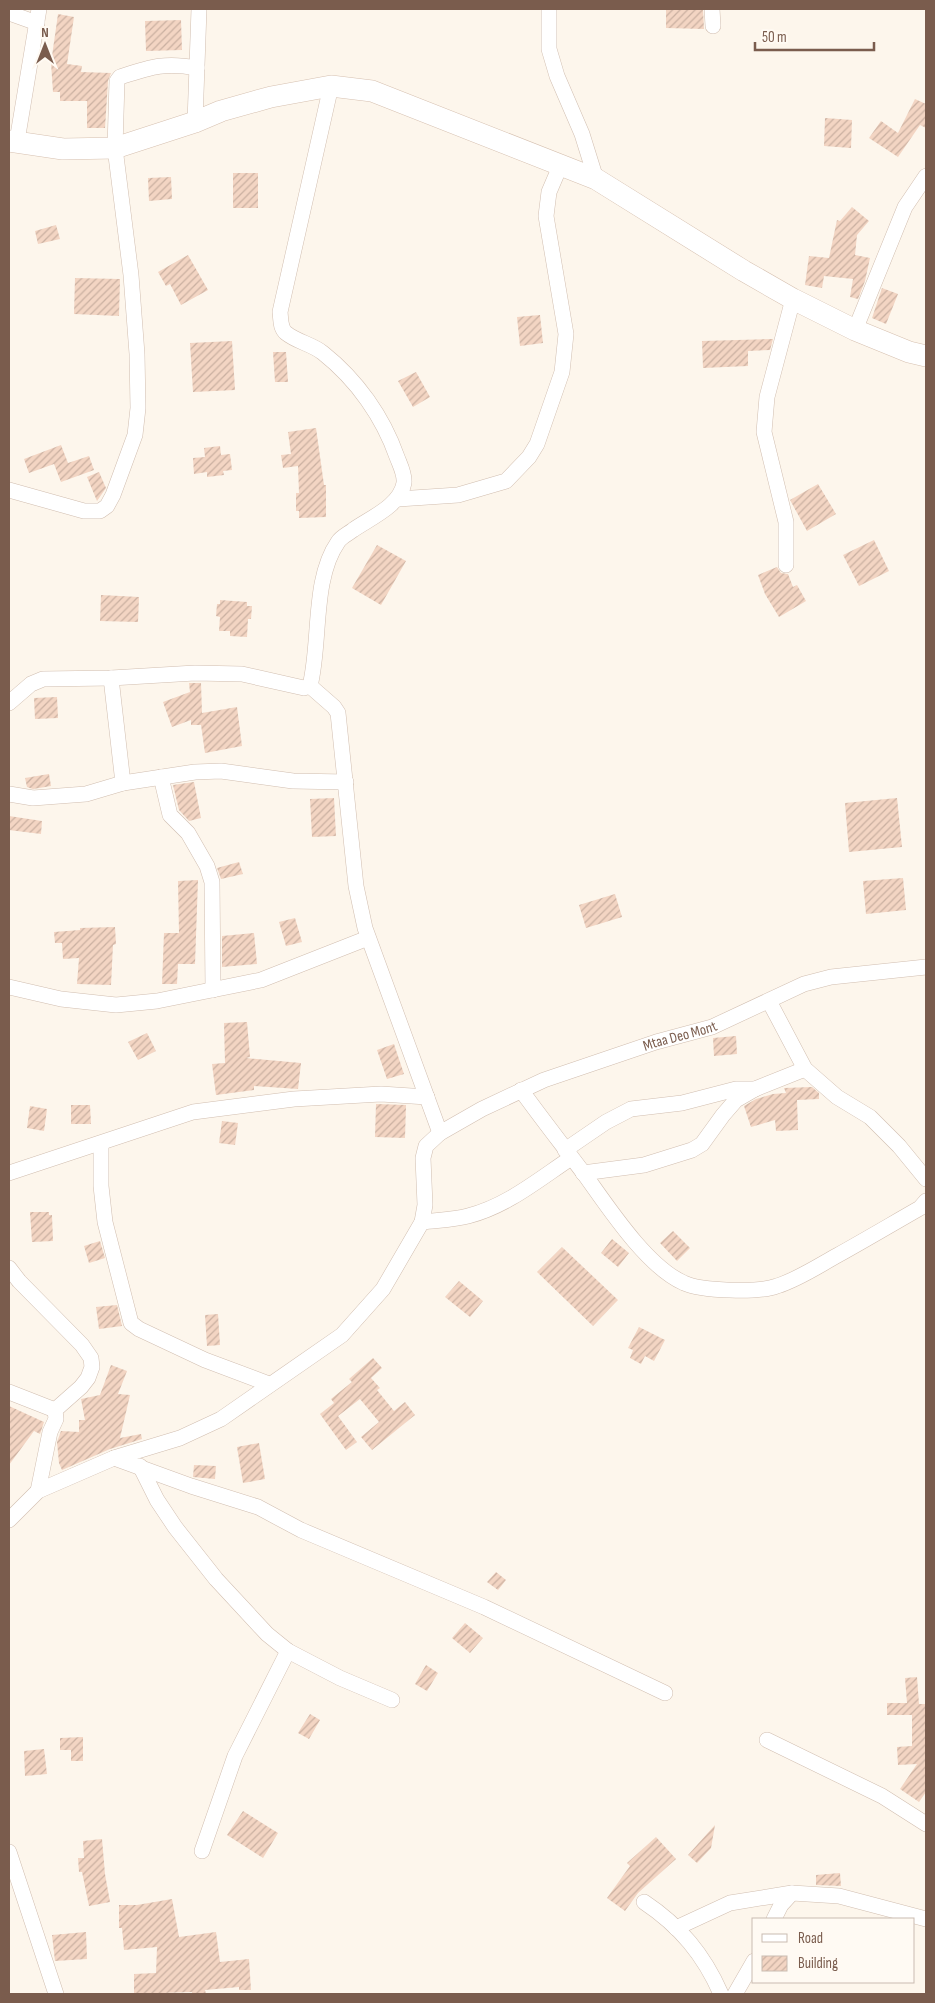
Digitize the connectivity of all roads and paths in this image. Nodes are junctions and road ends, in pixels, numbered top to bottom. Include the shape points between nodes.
1 (199, 9) edge
2 (549, 9) edge
3 (712, 9) edge
4 (9, 13) edge
5 (38, 16) edge
6 (713, 26) dead end
7 (197, 68) junction
8 (331, 86) junction
9 (195, 122) junction
10 (13, 141) edge
11 (115, 148) junction
12 (561, 164) junction
13 (926, 176) edge
14 (596, 179) junction
15 (793, 299) junction
16 (855, 330) junction
17 (926, 356) edge
18 (9, 490) edge
19 (398, 499) junction
20 (786, 565) dead end
21 (111, 678) junction
22 (310, 686) junction
23 (9, 703) edge
24 (160, 777) junction
25 (123, 782) junction
26 (346, 782) junction
27 (9, 794) edge
28 (368, 938) junction
29 (926, 967) edge
30 (9, 987) edge
31 (213, 990) junction
32 (768, 1001) junction
33 (806, 1069) junction
34 (755, 1089) junction
35 (521, 1090) junction
36 (427, 1097) junction
37 (440, 1133) junction
38 (101, 1144) junction
39 (568, 1154) junction
40 (9, 1173) edge
41 (583, 1173) junction
42 (926, 1179) edge
43 (926, 1201) edge
44 (422, 1222) junction
45 (9, 1268) edge
46 (270, 1384) junction
47 (9, 1392) edge
48 (54, 1410) junction
49 (114, 1458) junction
50 (140, 1466) junction
51 (38, 1491) junction
52 (10, 1515) edge
53 (288, 1651) junction
54 (665, 1693) dead end
55 (392, 1700) dead end
56 (768, 1740) dead end
57 (926, 1824) edge
58 (202, 1851) dead end
59 (10, 1860) edge
60 (792, 1892) junction
61 (644, 1902) dead end
62 (774, 1918) edge
63 (926, 1919) edge
64 (676, 1928) junction
65 (752, 1965) edge
66 (56, 1994) edge
67 (721, 1994) edge
68 (735, 1994) edge

1 - 7 street
2 - 14 street via 549,49
3 - 6 street
4 - 5 street
5 - 10 street
7 - 9 street
7 - 11 street via 176,64 153,66 120,77 117,81
8 - 9 street via 271,97
8 - 12 street via 372,91
8 - 19 street via 280,312 281,325 286,332 322,352 344,372 376,412 402,469 404,483
9 - 11 street
10 - 11 street via 63,148
11 - 18 street via 137,354 138,408 130,452 113,495 100,511 84,511
12 - 14 street
12 - 19 street via 548,192 546,216 566,334 562,372 537,444 506,481 458,495
13 - 16 street via 905,207
14 - 15 street
15 - 16 street
15 - 20 street via 767,397 764,432 786,522
16 - 17 street
19 - 22 street via 339,540 329,557 323,578 315,668
21 - 22 street via 242,674 304,688
21 - 23 street via 43,679 31,684
21 - 25 street
22 - 26 street via 338,713
24 - 25 street
24 - 26 street via 221,771 293,781
24 - 31 street via 170,815 188,833 207,866 212,882
25 - 27 street via 86,794 33,798
26 - 28 street via 356,886
28 - 31 street via 260,980
28 - 36 street
29 - 32 street, Mtaa Deo Mont via 831,977 804,984
30 - 31 street via 61,999 116,1005
32 - 33 street
32 - 35 street, Mtaa Deo Mont via 712,1027 656,1042
33 - 34 street
33 - 42 street via 837,1097 870,1117
34 - 39 street via 736,1089 682,1103 631,1109 606,1122
34 - 41 street via 736,1100 702,1144 692,1150 644,1165
35 - 37 street, Mtaa Deo Mont
35 - 39 street
36 - 37 street
36 - 38 street via 381,1094 253,1103 193,1112
37 - 44 street via 426,1146 423,1158 425,1205
38 - 40 street
38 - 46 street via 105,1222 131,1323 205,1360
39 - 41 street
39 - 44 street via 514,1197 490,1209 466,1217
41 - 43 street via 645,1253 677,1279 704,1288 748,1290 775,1287 870,1237 920,1208
44 - 46 street via 383,1289 342,1335
45 - 48 street via 82,1344 91,1358 88,1378
46 - 49 street via 221,1419 180,1438
47 - 48 street
48 - 51 street via 56,1419 50,1432
49 - 50 street
49 - 51 street
50 - 53 street via 157,1500 210,1571 244,1611
50 - 54 street via 191,1486 258,1506 301,1530 484,1607
51 - 52 street
53 - 55 street
53 - 58 street via 235,1756
56 - 57 street via 882,1796
59 - 66 street
60 - 62 street
60 - 63 street via 839,1896
60 - 64 street via 730,1903
61 - 64 street
64 - 67 street via 711,1970
65 - 68 street

